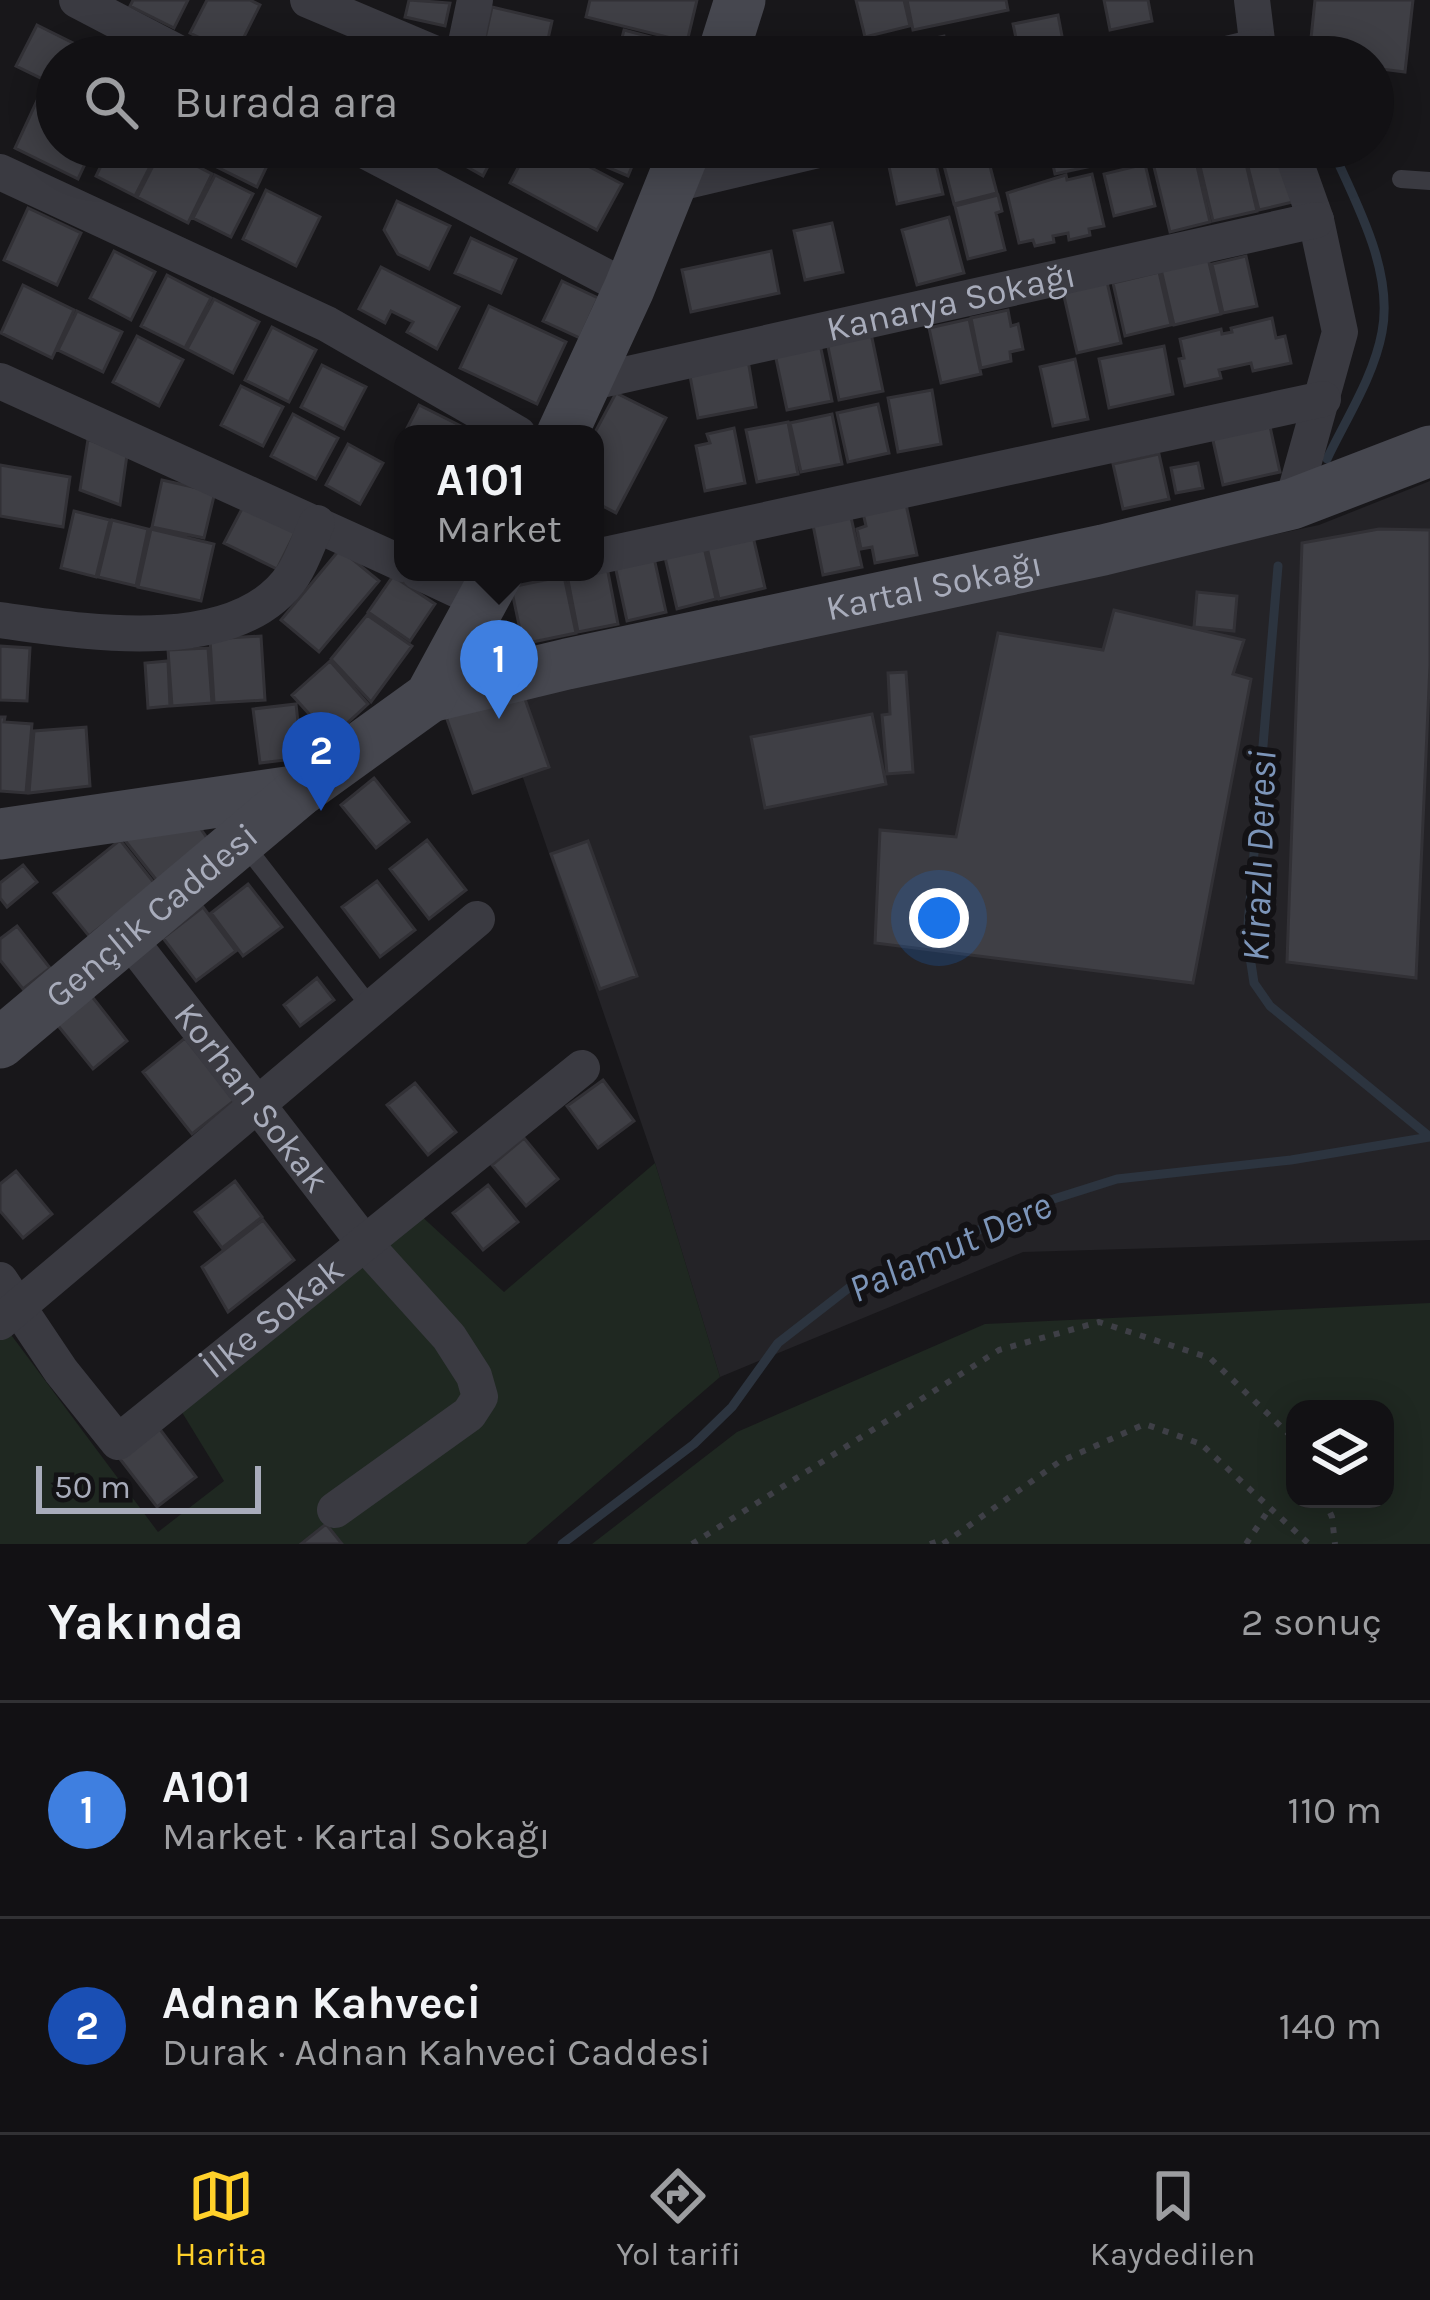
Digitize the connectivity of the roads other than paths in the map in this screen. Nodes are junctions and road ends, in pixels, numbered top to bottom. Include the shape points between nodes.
1 (76, 0) edge
2 (308, 0) edge
3 (476, 0) edge
4 (740, 0) edge
5 (1252, 0) edge
6 (145, 36) edge
7 (393, 36) edge
8 (468, 36) edge
9 (729, 36) edge
10 (1255, 36) edge
11 (398, 168) edge
12 (677, 168) edge
13 (1297, 168) edge
14 (0, 172) edge
15 (1401, 179) dead end
16 (1430, 181) edge
17 (1316, 220) junction
18 (629, 289) junction
19 (0, 382) edge
20 (588, 383) junction
21 (1323, 399) junction
22 (502, 425) edge
23 (567, 425) edge
24 (1430, 451) edge
25 (1292, 504) junction
26 (316, 524) junction
27 (604, 555) edge
28 (394, 560) edge
29 (500, 581) edge
30 (0, 620) edge
31 (430, 697) junction
32 (301, 790) junction
33 (0, 834) edge
34 (241, 841) junction
35 (476, 919) dead end
36 (127, 935) junction
37 (372, 1009) junction
38 (0, 1042) edge
39 (582, 1068) dead end
40 (261, 1105) junction
41 (367, 1245) junction
42 (6, 1304) edge
43 (335, 1510) dead end

1 - 6 street
2 - 7 street
3 - 8 street
4 - 9 main road
5 - 10 street
11 - 18 street
12 - 18 main road
13 - 17 street
14 - 22 street via 327,324
15 - 16 lane
17 - 20 street, Kanarya Sokağı
17 - 21 street via 1340,332
18 - 20 main road
19 - 26 street
20 - 23 main road
21 - 25 street
21 - 27 street
24 - 25 main road, Kartal Sokağı
25 - 31 main road, Kartal Sokağı
26 - 28 street
26 - 30 street via 292,577 258,608 212,628 99,634
29 - 31 main road
31 - 32 main road, Gençlik Caddesi
32 - 33 main road
32 - 34 main road, Gençlik Caddesi
34 - 36 main road, Gençlik Caddesi
34 - 37 lane
35 - 37 street
36 - 38 main road, Gençlik Caddesi
36 - 40 street, Korhan Sokak
37 - 40 street
39 - 41 street, İlke Sokak
40 - 41 street, Korhan Sokak
40 - 42 street
41 - 42 street, İlke Sokak via 118,1442
41 - 43 street, Korhan Sokak via 449,1337 480,1397 469,1414

